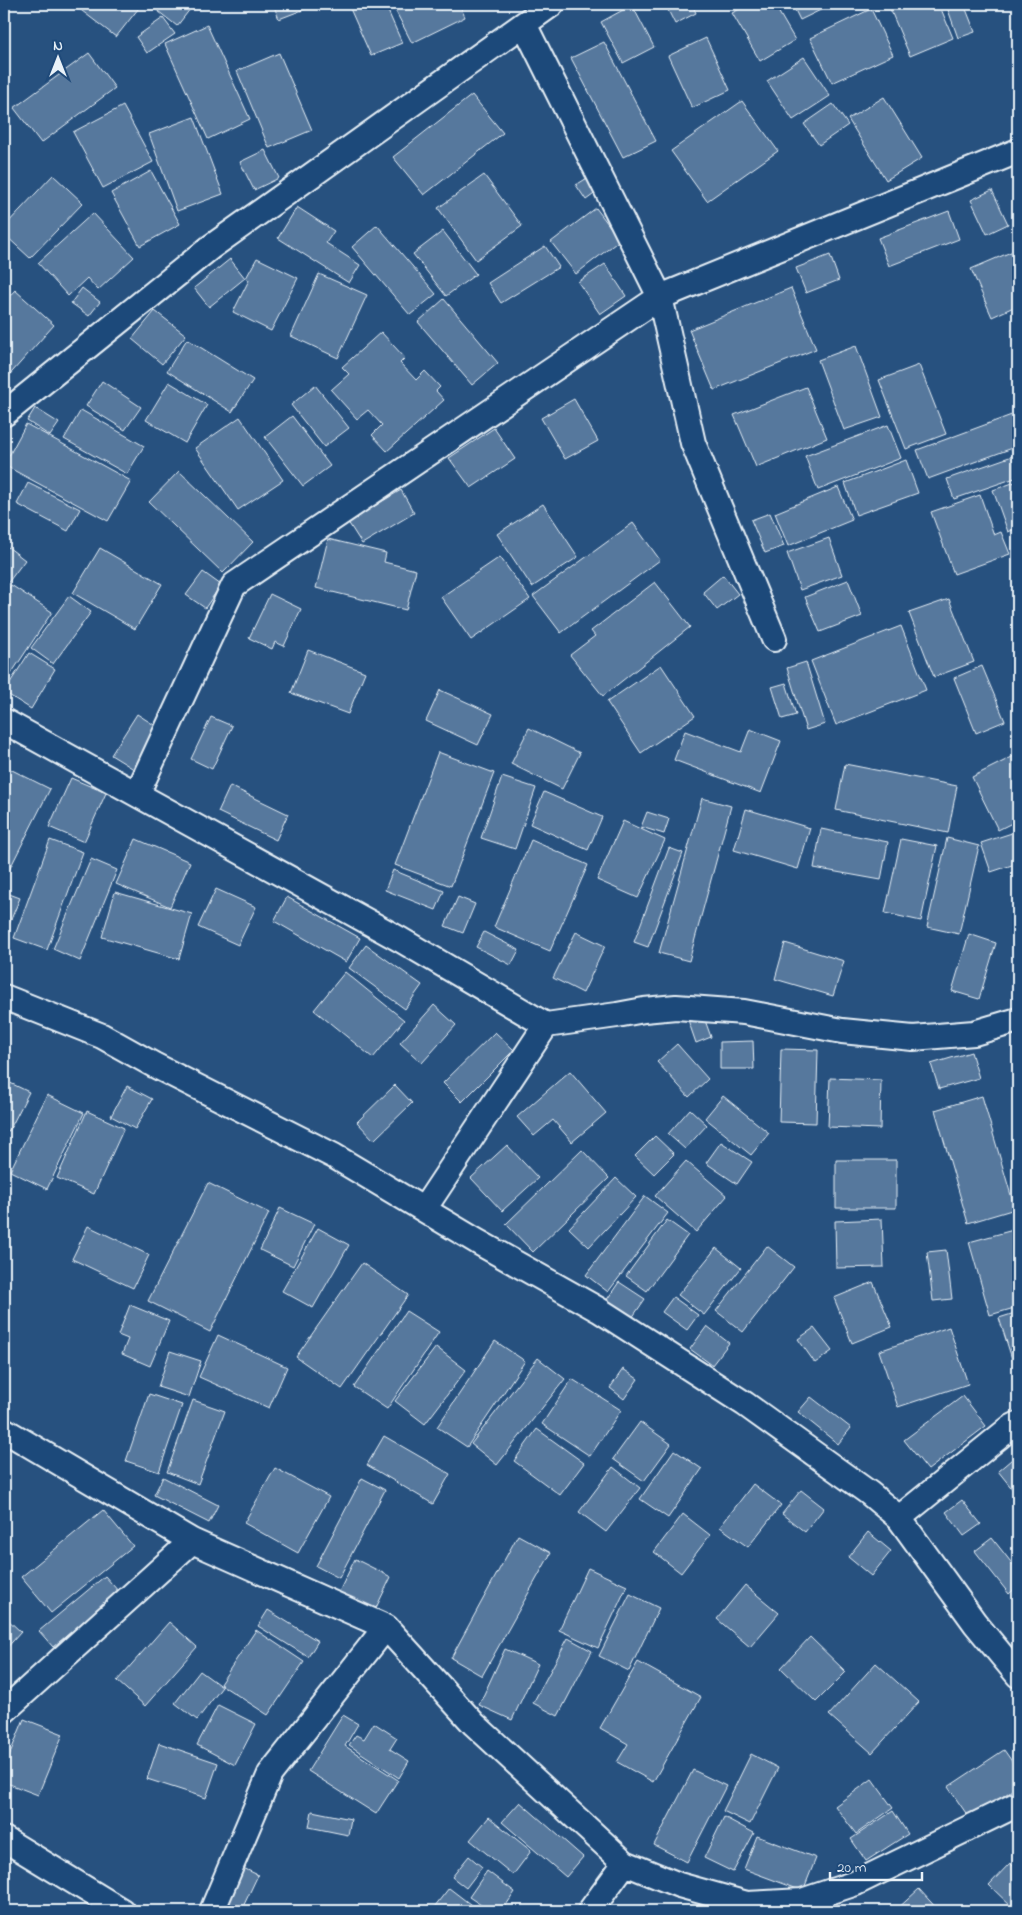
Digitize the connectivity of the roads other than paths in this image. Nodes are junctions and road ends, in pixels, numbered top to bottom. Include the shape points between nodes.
1 (552, 4) edge
2 (524, 24) junction
3 (1018, 151) edge
4 (660, 297) junction
5 (4, 414) edge
6 (774, 639) dead end
7 (4, 721) edge
8 (137, 794) junction
9 (4, 997) edge
10 (1018, 1020) edge
11 (546, 1024) junction
12 (424, 1209) junction
13 (1018, 1424) edge
14 (4, 1430) edge
15 (899, 1518) junction
16 (192, 1541) junction
17 (386, 1626) junction
18 (1018, 1675) edge
19 (4, 1711) edge
20 (1018, 1804) edge
21 (4, 1839) edge
22 (625, 1863) junction
23 (122, 1911) edge
24 (212, 1911) edge
25 (590, 1911) edge

1 - 2 street
2 - 4 street
2 - 5 street via 211,247
3 - 4 street
4 - 6 street via 693,443
4 - 8 street via 234,585
7 - 8 street
8 - 11 street
9 - 12 street via 102,1036 334,1156
10 - 11 street via 974,1033 914,1038 842,1031 744,1012 676,1007
11 - 12 street
12 - 15 street via 599,1310 745,1404
13 - 15 street
14 - 16 street
15 - 18 street via 975,1623
16 - 17 street
16 - 19 street
17 - 22 street via 474,1724
17 - 24 street via 270,1774
20 - 22 street via 856,1883 802,1901 747,1904 679,1885
21 - 23 street
22 - 25 street

